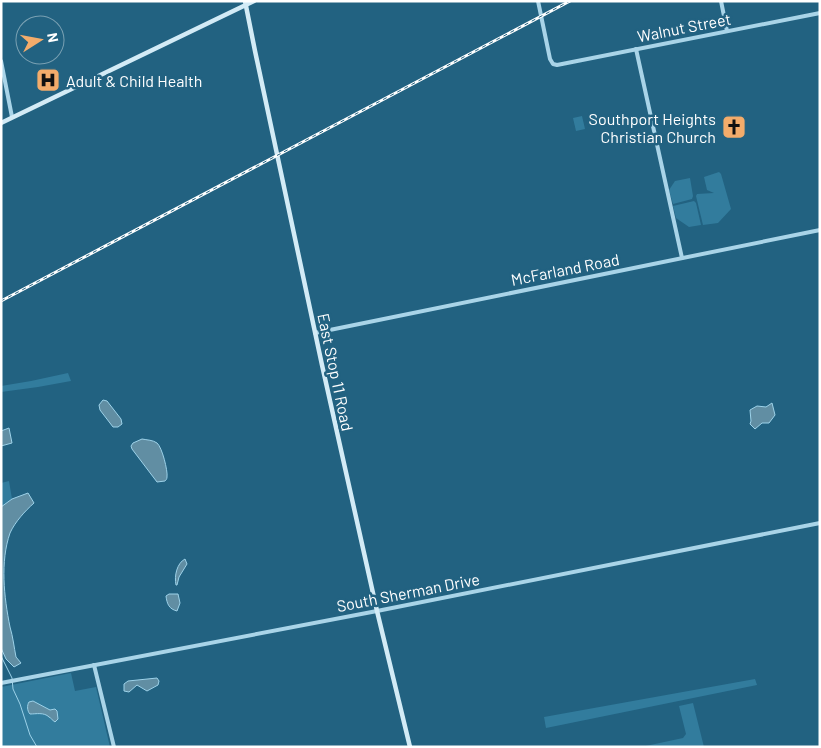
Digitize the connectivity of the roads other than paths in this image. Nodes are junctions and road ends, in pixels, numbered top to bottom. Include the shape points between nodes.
1 (254, 1) edge
2 (538, 1) edge
3 (721, 1) edge
4 (245, 3) edge
5 (820, 13) edge
6 (727, 31) junction
7 (636, 49) junction
8 (1, 61) edge
9 (12, 118) junction
10 (1, 123) edge
11 (820, 230) edge
12 (682, 258) junction
13 (314, 333) junction
14 (820, 523) edge
15 (377, 611) junction
16 (94, 665) junction
17 (1, 683) edge
18 (114, 747) edge
19 (410, 747) edge

1 - 4 main road
2 - 7 street, Walnut Street via 552,64
3 - 6 street
4 - 9 main road
4 - 13 main road, East Stop 11 Road
5 - 6 street, Walnut Street
6 - 7 street, Walnut Street
7 - 12 street
8 - 9 street
9 - 10 main road
11 - 12 street, McFarland Road
12 - 13 street, McFarland Road
13 - 15 main road, East Stop 11 Road
14 - 15 street, South Sherman Drive
15 - 16 street, South Sherman Drive
15 - 19 main road, East Stop 11 Road
16 - 17 street, South Sherman Drive
16 - 18 street

